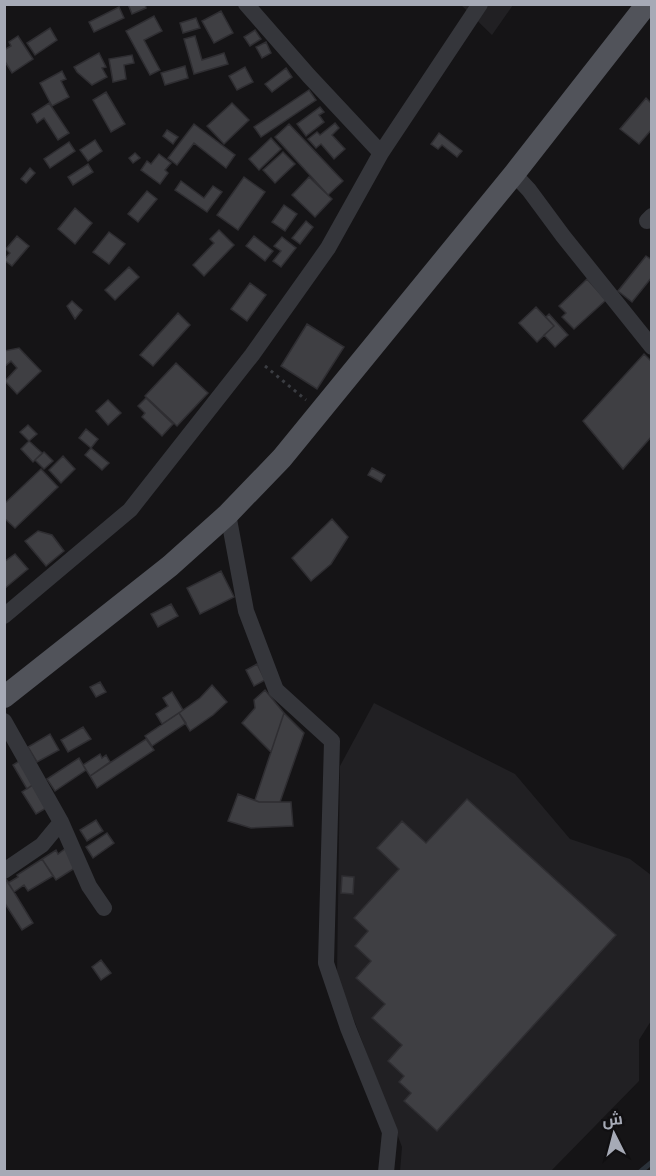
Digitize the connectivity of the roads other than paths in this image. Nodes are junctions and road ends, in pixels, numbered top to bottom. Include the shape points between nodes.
1 (246, 4) edge
2 (480, 4) edge
3 (647, 4) edge
4 (381, 153) junction
5 (514, 174) junction
6 (651, 347) edge
7 (228, 514) junction
8 (4, 616) edge
9 (4, 697) edge
10 (4, 721) edge
11 (61, 822) junction
12 (4, 871) edge
13 (104, 908) dead end
14 (386, 1172) edge

1 - 4 street
2 - 4 street
3 - 5 main road
4 - 8 street via 328,248 252,355 130,510
5 - 6 street
5 - 7 main road via 282,458
7 - 9 main road via 170,566
7 - 14 street via 246,611 276,690 333,741 326,963 390,1132
10 - 11 street
11 - 12 street via 42,845
11 - 13 street

